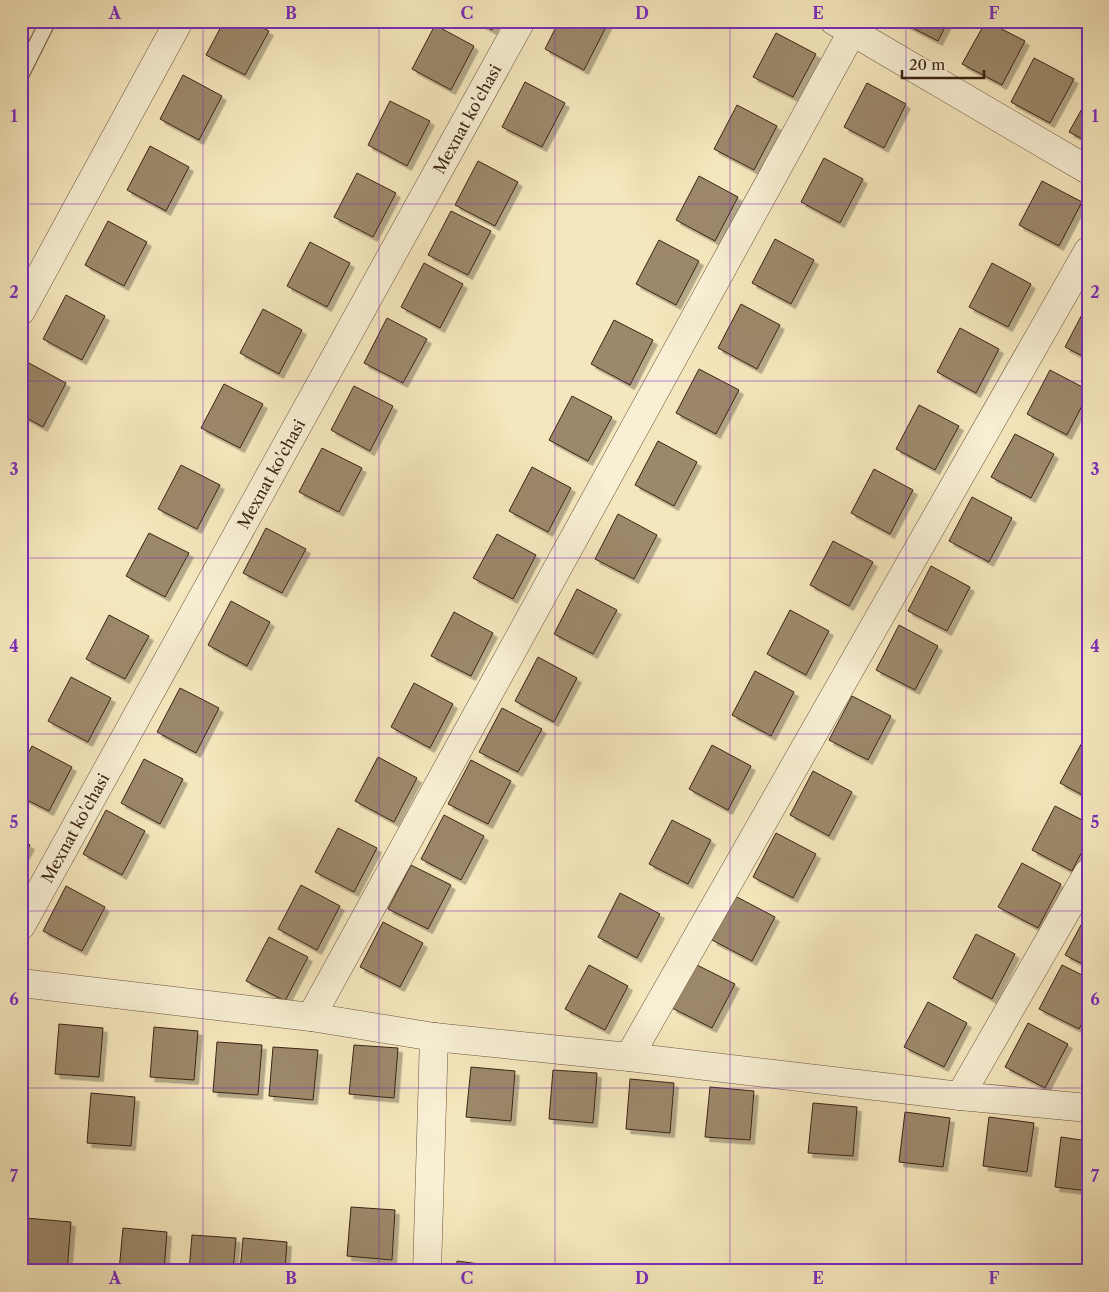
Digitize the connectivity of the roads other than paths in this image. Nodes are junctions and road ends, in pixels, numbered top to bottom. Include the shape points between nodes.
1 (48, 21) edge
2 (179, 21) edge
3 (521, 21) edge
4 (843, 27) edge
5 (21, 76) edge
6 (1088, 170) edge
7 (1088, 251) edge
8 (21, 311) edge
9 (1088, 873) edge
10 (21, 926) edge
11 (21, 983) edge
12 (311, 1017) junction
13 (434, 1037) junction
14 (630, 1057) junction
15 (960, 1096) junction
16 (1088, 1108) edge
17 (427, 1271) edge

1 - 5 lane
2 - 8 street
3 - 10 street, Mexnat ko'chasi
4 - 6 street
4 - 12 street
7 - 14 street
9 - 15 street
11 - 12 street
12 - 13 street
13 - 14 street
13 - 17 street
14 - 15 street
15 - 16 street

